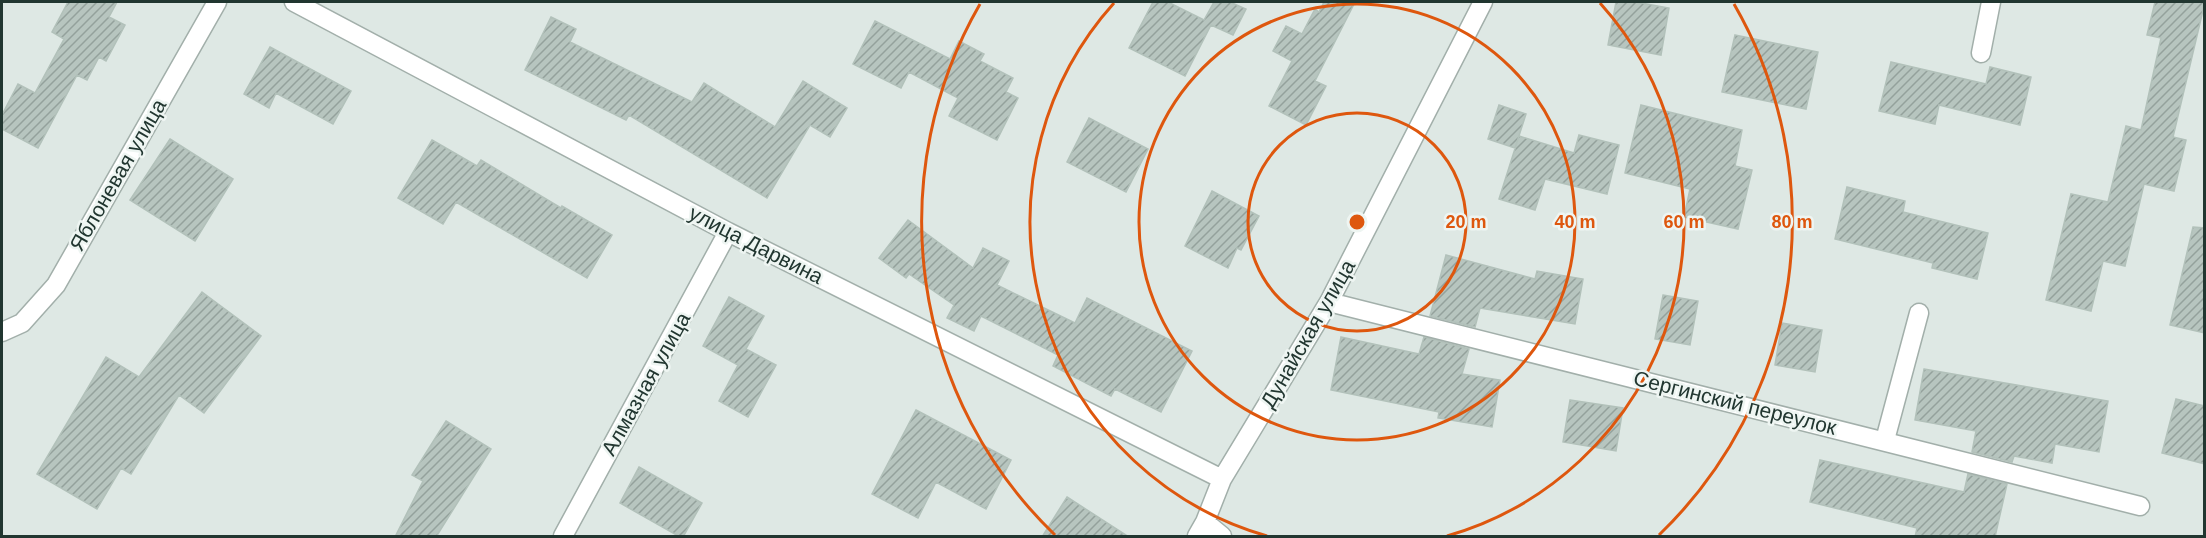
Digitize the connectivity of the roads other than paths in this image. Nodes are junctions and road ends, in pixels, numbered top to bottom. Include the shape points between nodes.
1 (217, 2) edge
2 (294, 2) edge
3 (1483, 2) edge
4 (1991, 2) edge
5 (1982, 53) dead end
6 (728, 232) junction
7 (1329, 302) junction
8 (1919, 313) dead end
9 (2, 332) edge
10 (1885, 440) junction
11 (1222, 480) junction
12 (2140, 506) dead end
13 (1201, 529) edge
14 (563, 537) edge
15 (1222, 537) edge

1 - 9 street, Яблоневая улица via 56,285 22,323
2 - 6 street, улица Дарвина
3 - 7 street, Дунайская улица
4 - 5 street
6 - 11 street, улица Дарвина
6 - 14 street, Алмазная улица
7 - 10 street, Сергинский переулок
7 - 11 street, Дунайская улица
8 - 10 street
10 - 12 street, Сергинский переулок
11 - 13 street, Дунайская улица
13 - 15 street

